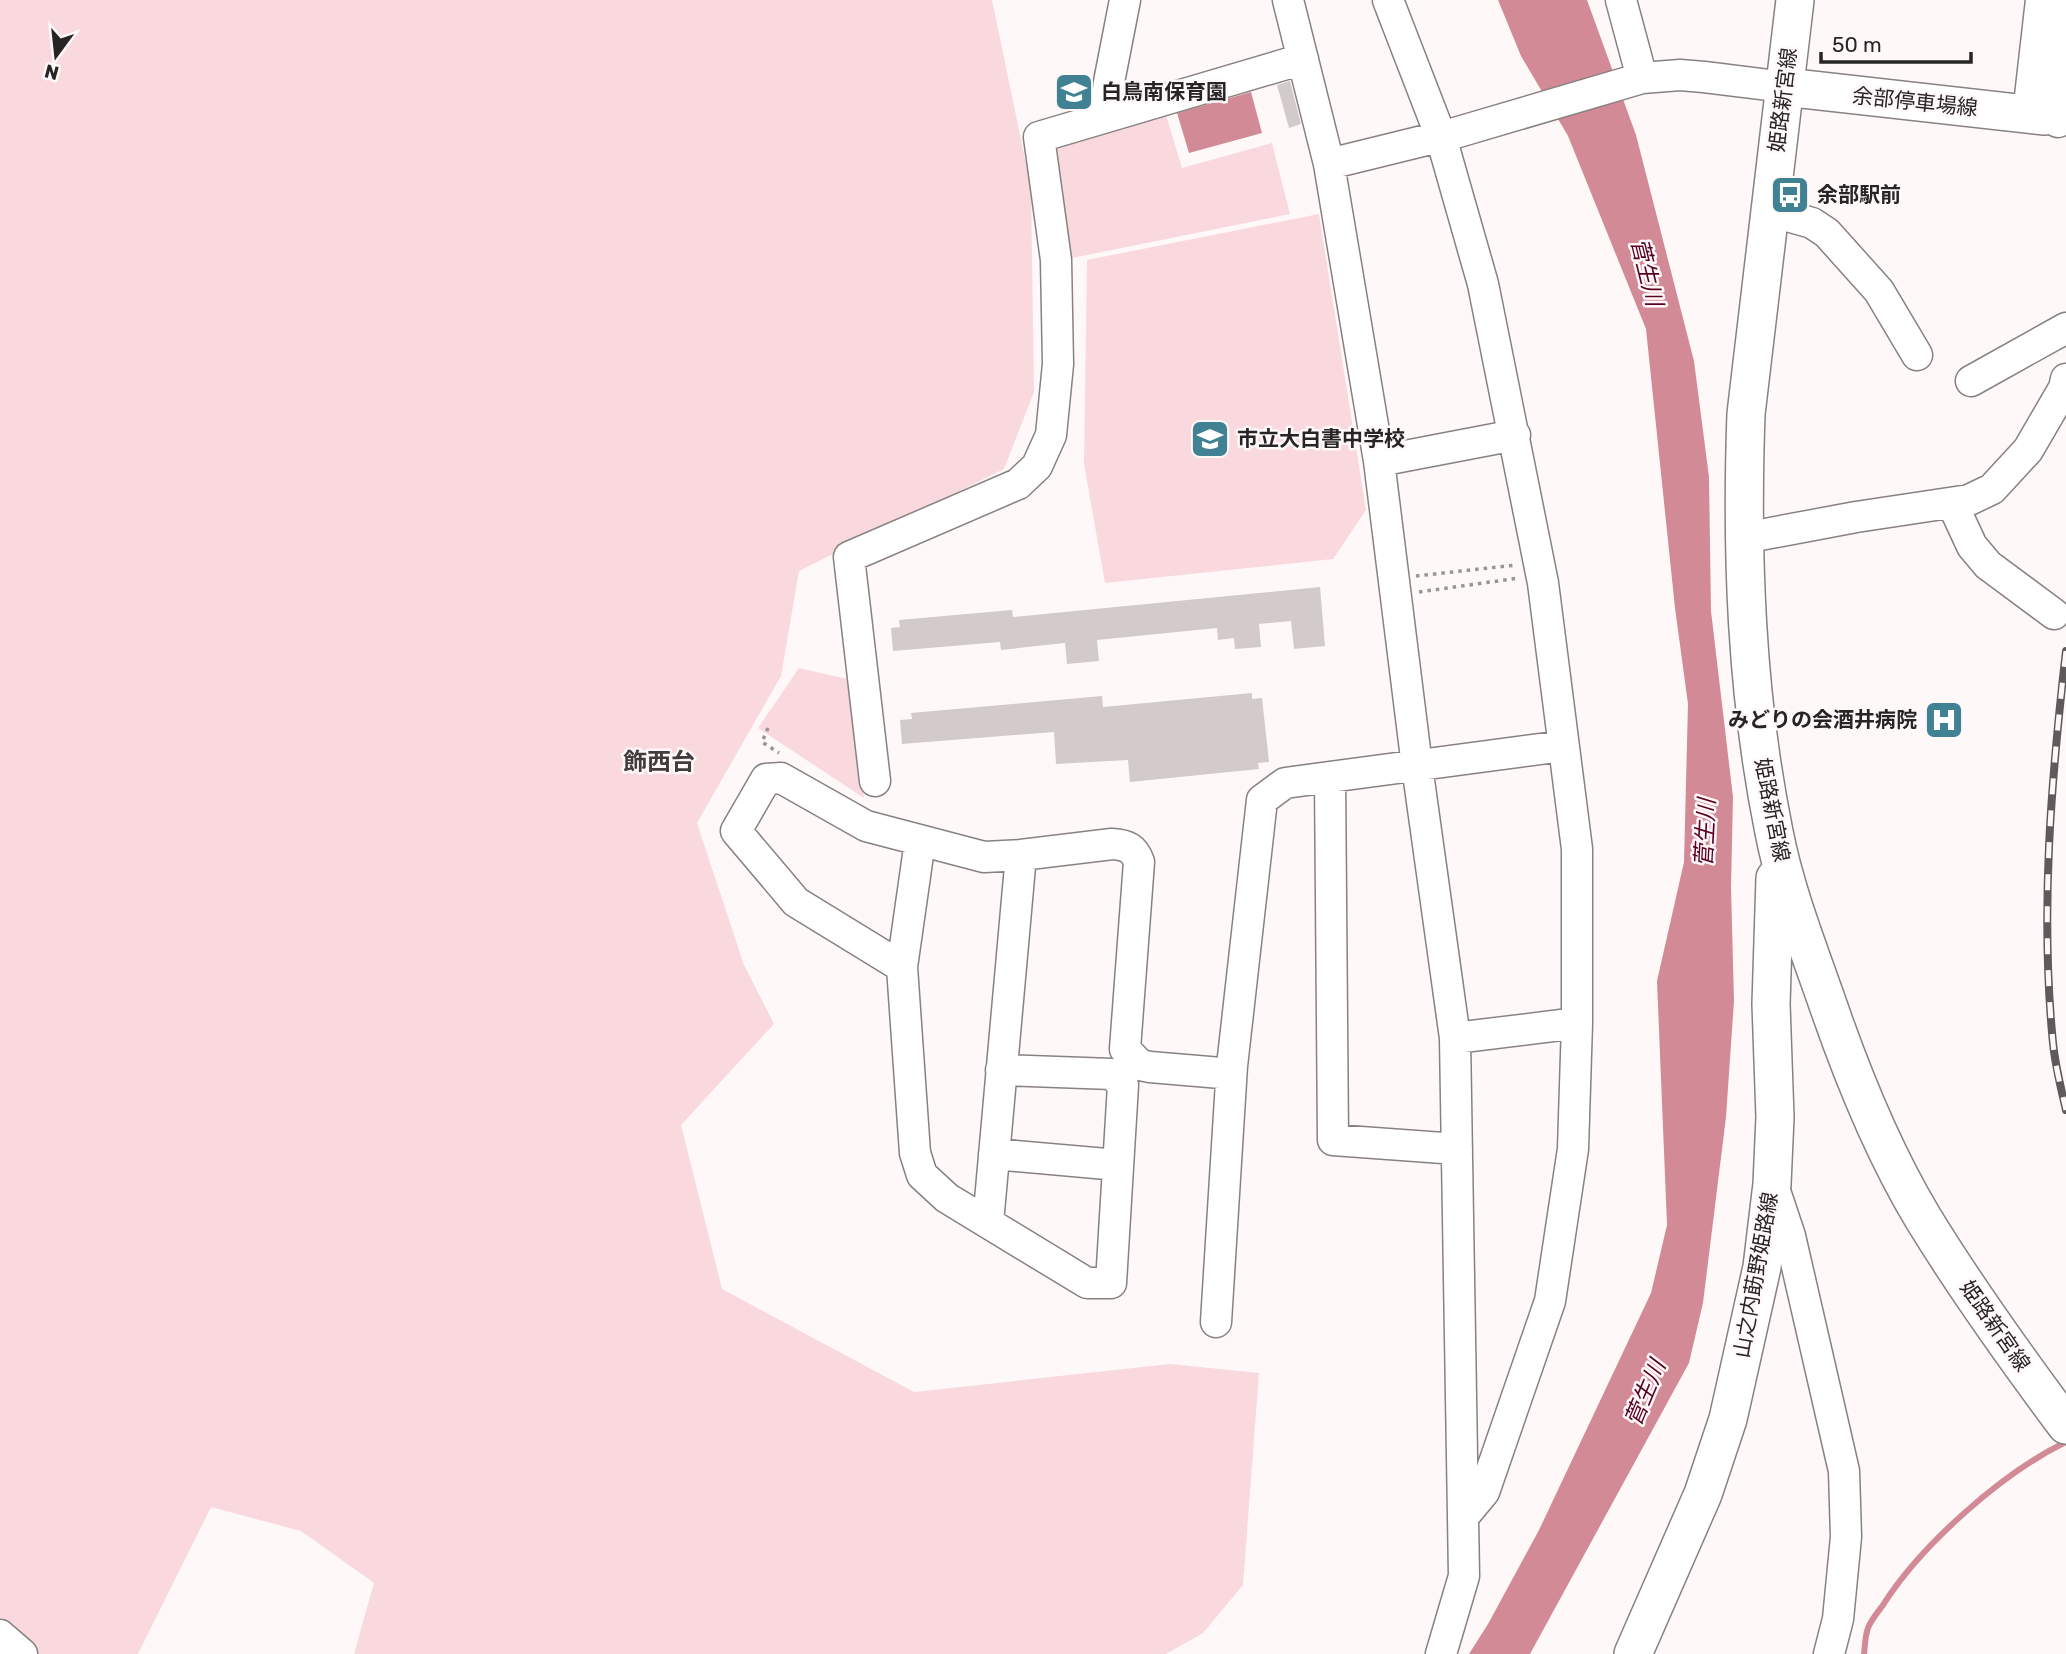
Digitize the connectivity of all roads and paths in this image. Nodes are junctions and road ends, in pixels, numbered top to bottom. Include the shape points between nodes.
1 (1125, 0) edge
2 (1288, 0) edge
3 (1388, 0) edge
4 (1621, 0) edge
5 (1794, 0) edge
6 (2040, 0) edge
7 (2066, 1) edge
8 (1303, 59) junction
9 (1637, 80) junction
10 (1784, 88) junction
11 (2046, 116) edge
12 (1105, 117) junction
13 (1448, 135) junction
14 (1329, 164) junction
15 (1770, 211) junction
16 (2066, 328) edge
17 (1917, 355) dead end
18 (2066, 379) edge
19 (1971, 382) dead end
20 (1515, 435) junction
21 (1379, 461) junction
22 (1952, 503) junction
23 (1744, 538) junction
24 (1540, 569) junction
25 (1395, 587) junction
26 (2054, 614) dead end
27 (1563, 746) junction
28 (1417, 766) junction
29 (1330, 777) junction
30 (876, 781) dead end
31 (1774, 835) junction
32 (919, 841) junction
33 (1021, 855) junction
34 (1772, 965) junction
35 (902, 967) junction
36 (1819, 981) junction
37 (1577, 1023) junction
38 (1455, 1038) junction
39 (1232, 1066) junction
40 (1002, 1070) junction
41 (1457, 1149) junction
42 (994, 1154) junction
43 (1118, 1165) junction
44 (1772, 1184) junction
45 (988, 1223) junction
46 (1216, 1322) dead end
47 (2064, 1414) edge
48 (1464, 1516) junction
49 (0, 1636) edge
50 (22, 1654) edge
51 (1441, 1654) edge
52 (1633, 1654) edge
53 (1829, 1654) edge

1 - 12 street
2 - 8 street
3 - 13 street
4 - 9 street
5 - 10 main road, 姫路新宮線
6 - 11 street
7 - 11 street via 2056,104
8 - 12 street
8 - 14 street
9 - 10 street via 1680,75
9 - 13 street
10 - 11 main road, 余部停車場線
10 - 15 main road, 姫路新宮線
12 - 30 street via 1039,137 1056,260 1058,364 1051,435 1037,466 1018,484 849,557
13 - 14 street
13 - 20 street
14 - 21 street
15 - 17 street via 1812,223 1827,233 1879,291
15 - 23 main road, 姫路新宮線 via 1746,414
16 - 19 street
18 - 22 street via 2028,450 1992,489
20 - 21 street
20 - 24 street
21 - 25 street
22 - 23 street
22 - 26 street via 1972,546 1988,565
23 - 31 main road, 姫路新宮線 via 1751,674
24 - 25 path
24 - 25 path
24 - 27 street
25 - 28 street
27 - 28 street
27 - 37 street via 1577,849
28 - 29 street
28 - 38 street
29 - 39 street via 1285,783 1262,800
29 - 41 street via 1333,1140
31 - 34 main road, 山之内莇野姫路線
31 - 36 main road, 姫路新宮線
32 - 33 street via 984,857
32 - 35 street
32 - 35 street via 866,826 781,778 766,779 736,831 796,902
33 - 39 street via 1112,844 1136,852 1139,862 1125,1049 1140,1065 1150,1068 1221,1073
33 - 40 street
34 - 36 main road via 1798,965
34 - 44 main road, 山之内莇野姫路線
35 - 45 street via 915,1153 922,1175 947,1198
36 - 47 main road, 姫路新宮線 via 1871,1118 1922,1217 1990,1321
37 - 38 street
37 - 48 street via 1573,1149 1550,1301 1484,1492
38 - 41 street
39 - 46 street
40 - 42 street
40 - 43 street via 1112,1074 1124,1085
41 - 48 street
42 - 43 street
42 - 45 street
43 - 45 street via 1111,1283 1087,1283
44 - 52 main road, 山之内莇野姫路線 via 1762,1267 1727,1419 1703,1494
44 - 53 street via 1790,1236 1844,1471 1846,1537 1838,1619
48 - 51 street via 1464,1576
49 - 50 street

